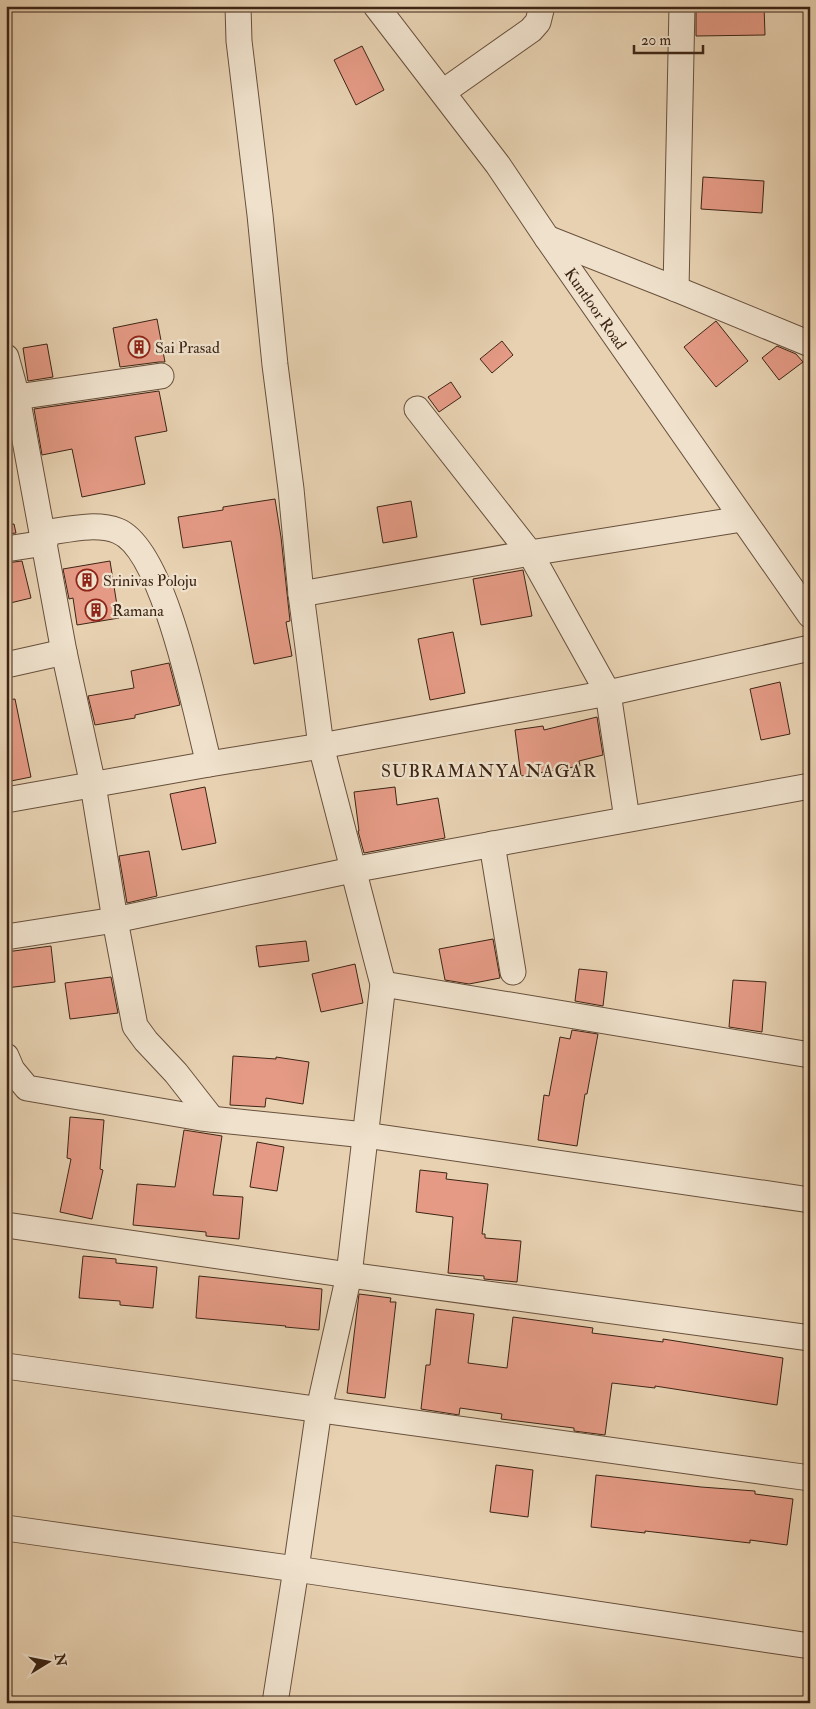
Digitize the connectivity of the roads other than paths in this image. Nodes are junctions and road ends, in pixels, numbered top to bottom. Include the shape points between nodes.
1 (238, 6) edge
2 (376, 6) edge
3 (542, 6) edge
4 (682, 6) edge
5 (443, 92) junction
6 (547, 238) junction
7 (676, 289) junction
8 (810, 344) edge
9 (6, 357) edge
10 (161, 376) dead end
11 (17, 397) junction
12 (417, 409) dead end
13 (742, 519) junction
14 (44, 538) junction
15 (6, 549) edge
16 (530, 553) junction
17 (301, 594) junction
18 (810, 615) edge
19 (810, 648) edge
20 (64, 652) junction
21 (6, 665) edge
22 (608, 693) junction
23 (321, 746) junction
24 (209, 764) junction
25 (93, 785) junction
26 (810, 786) edge
27 (6, 800) edge
28 (627, 819) junction
29 (492, 844) junction
30 (353, 870) junction
31 (115, 920) junction
32 (6, 937) edge
33 (514, 972) dead end
34 (383, 984) junction
35 (810, 1055) edge
36 (6, 1056) edge
37 (212, 1119) junction
38 (365, 1135) junction
39 (810, 1200) edge
40 (6, 1225) edge
41 (349, 1275) junction
42 (810, 1338) edge
43 (6, 1366) edge
44 (319, 1410) junction
45 (810, 1478) edge
46 (6, 1528) edge
47 (296, 1569) junction
48 (810, 1646) edge
49 (275, 1703) edge

1 - 17 street via 239,42 292,489
2 - 5 street, Kuntloor Road
3 - 5 street via 538,22 531,30
4 - 7 street
5 - 6 street, Kuntloor Road
6 - 7 street
6 - 13 street, Kuntloor Road
7 - 8 street
9 - 11 street
10 - 11 street
11 - 14 street
12 - 16 street
13 - 16 street
13 - 18 street, Kuntloor Road
14 - 15 street
14 - 20 street
14 - 24 street via 100,527 120,532 135,545 151,569 172,619
16 - 17 street
16 - 22 street
17 - 23 street
19 - 22 street
20 - 21 street
20 - 25 street
22 - 23 street
22 - 28 street
23 - 24 street
23 - 30 street
24 - 25 street
25 - 27 street
25 - 31 street
26 - 28 street
28 - 29 street
29 - 30 street
29 - 33 street
30 - 31 street
30 - 34 street
31 - 32 street
31 - 37 street via 135,1026
34 - 35 street
34 - 38 street
36 - 37 street via 26,1088
37 - 38 street
38 - 39 street
38 - 41 street
40 - 41 street
41 - 42 street
41 - 44 street
43 - 44 street
44 - 45 street
44 - 47 street
46 - 47 street
47 - 48 street
47 - 49 street

